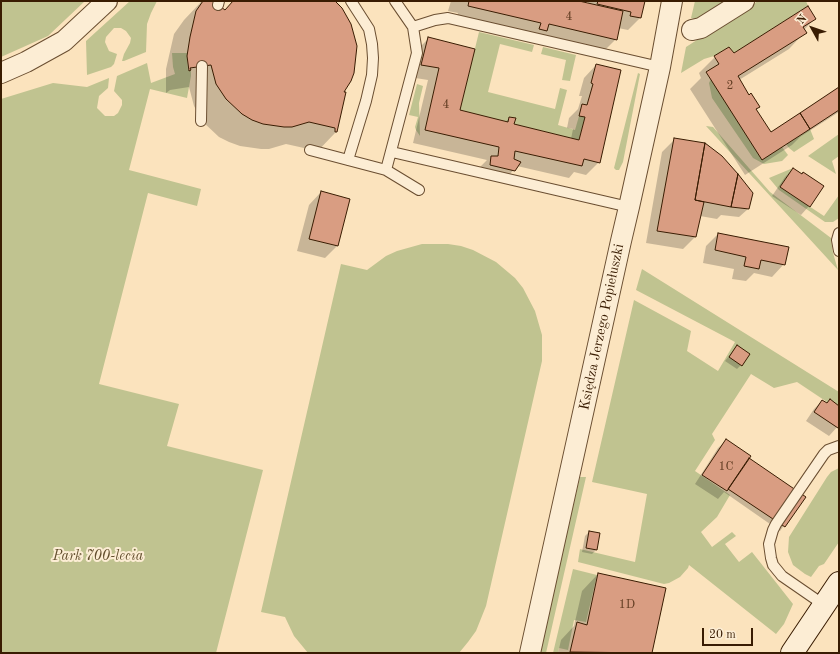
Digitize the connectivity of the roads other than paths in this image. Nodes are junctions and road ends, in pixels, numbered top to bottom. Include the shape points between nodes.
1 (107, 1) edge
2 (351, 1) edge
3 (395, 1) edge
4 (672, 1) edge
5 (744, 1) edge
6 (413, 27) junction
7 (692, 30) dead end
8 (202, 66) dead end
9 (660, 67) junction
10 (1, 73) edge
11 (201, 121) dead end
12 (310, 150) dead end
13 (392, 152) junction
14 (348, 160) junction
15 (386, 170) junction
16 (419, 190) dead end
17 (629, 207) junction
18 (839, 233) edge
19 (839, 251) edge
20 (839, 446) edge
21 (839, 583) edge
22 (824, 605) junction
23 (530, 653) edge
24 (792, 653) edge

1 - 10 street via 64,41
2 - 14 lane via 369,29 373,58 366,101
3 - 6 lane
4 - 9 street, Księdza Jerzego Popiełuszki
5 - 7 street via 701,28
6 - 9 lane via 448,18
6 - 13 lane via 417,53
8 - 11 lane
9 - 17 street, Księdza Jerzego Popiełuszki
12 - 14 lane
13 - 15 lane
13 - 17 lane
14 - 15 lane
15 - 16 lane
17 - 23 street, Księdza Jerzego Popiełuszki
18 - 19 lane
20 - 22 lane via 824,454 776,524 769,544 773,565 782,576
21 - 22 main road
22 - 24 main road

